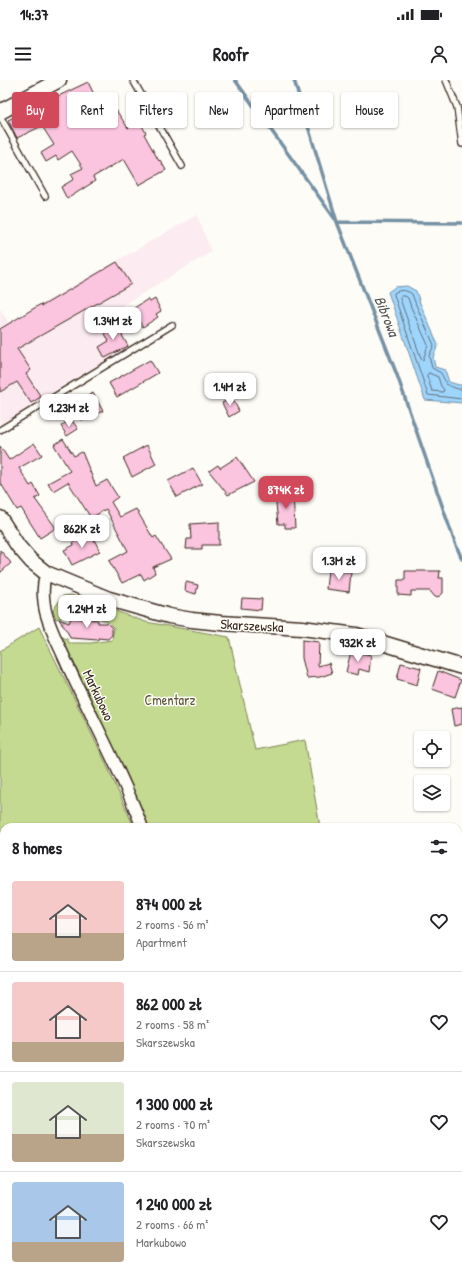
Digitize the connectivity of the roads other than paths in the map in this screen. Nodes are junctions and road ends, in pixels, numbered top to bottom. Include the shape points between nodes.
1 (59, 80) edge
2 (133, 80) edge
3 (446, 80) edge
4 (0, 112) edge
5 (0, 116) edge
6 (462, 144) edge
7 (182, 166) dead end
8 (45, 196) dead end
9 (172, 325) dead end
10 (0, 430) edge
11 (0, 518) edge
12 (46, 573) junction
13 (462, 667) edge
14 (141, 823) edge

1 - 4 street
2 - 7 lane
3 - 6 lane via 457,107
5 - 8 lane
9 - 10 lane
11 - 12 street, Skarszewska via 30,561
12 - 13 street, Skarszewska via 109,599 169,616 356,635
12 - 14 street, Markubowo via 42,593 52,628

